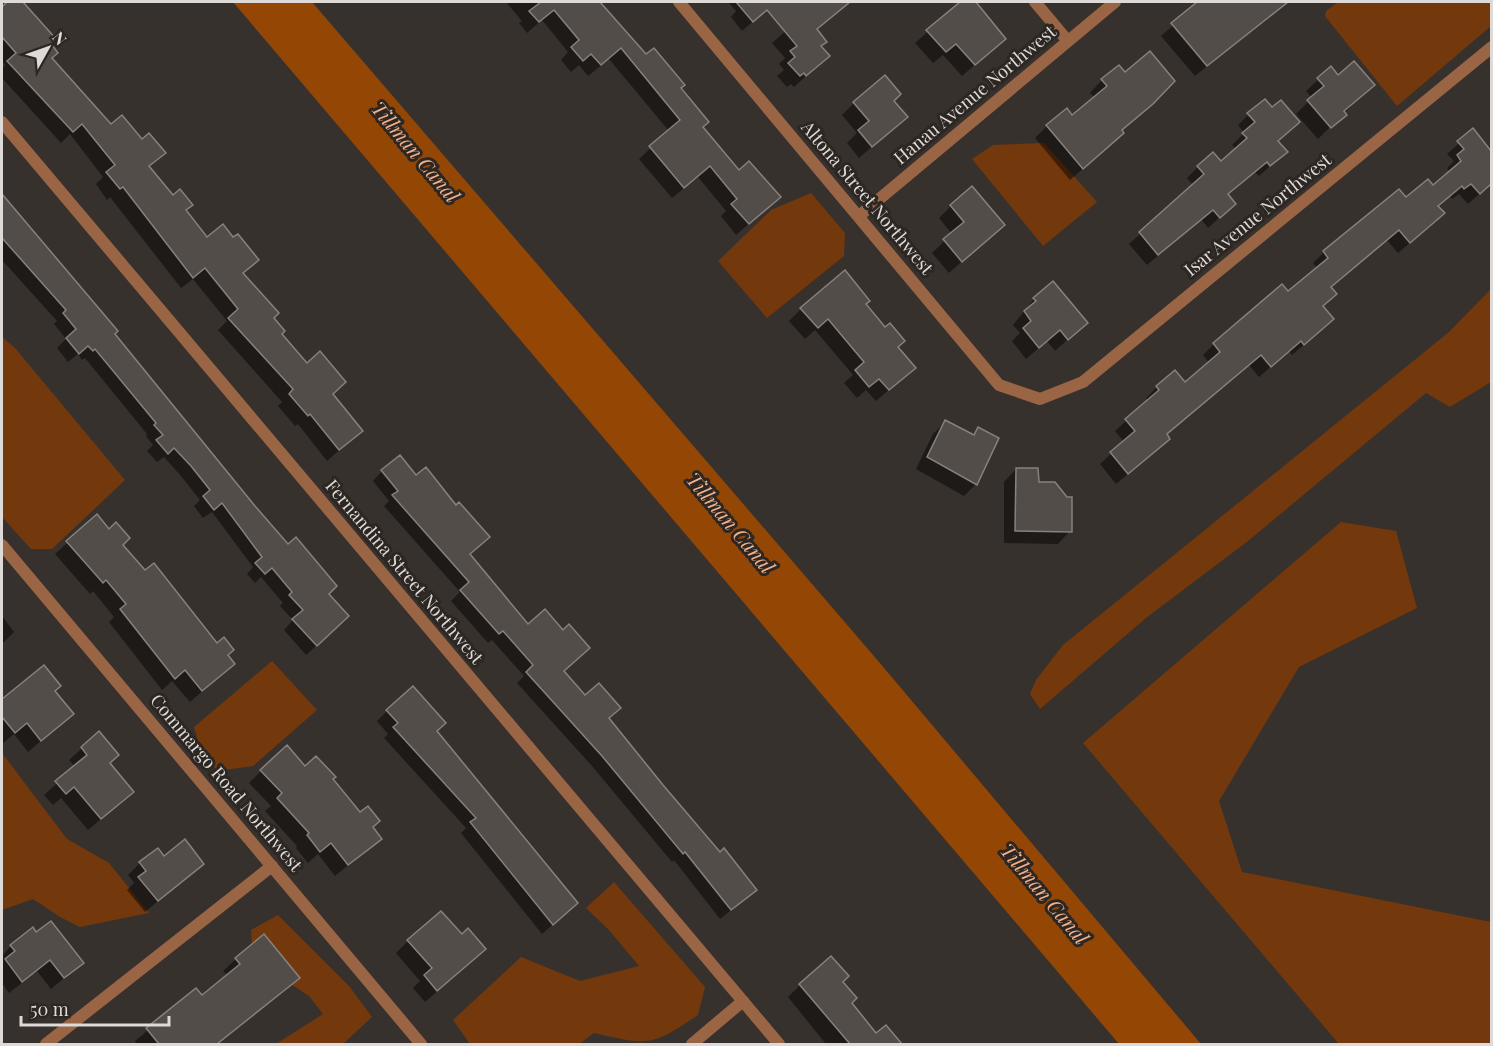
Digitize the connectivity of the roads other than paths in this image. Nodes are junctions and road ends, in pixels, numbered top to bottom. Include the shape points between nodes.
1 (679, 2) edge
2 (1035, 2) edge
3 (1115, 2) edge
4 (1067, 40) junction
5 (1491, 47) edge
6 (2, 122) edge
7 (859, 216) junction
8 (1040, 399) joint
9 (2, 545) edge
10 (272, 866) junction
11 (743, 1001) junction
12 (54, 1042) edge
13 (421, 1044) edge
14 (692, 1044) edge
15 (779, 1044) edge

1 - 7 street, Altona Street Northwest
2 - 4 street
3 - 4 street, Hanau Avenue Northwest
4 - 7 street, Hanau Avenue Northwest
5 - 8 street, Isar Avenue Northwest via 1083,382
6 - 11 street, Fernandina Street Northwest
7 - 8 street, Altona Street Northwest via 999,385
9 - 10 street, Commargo Road Northwest
10 - 12 street
10 - 13 street, Commargo Road Northwest
11 - 14 street
11 - 15 street, Fernandina Street Northwest

